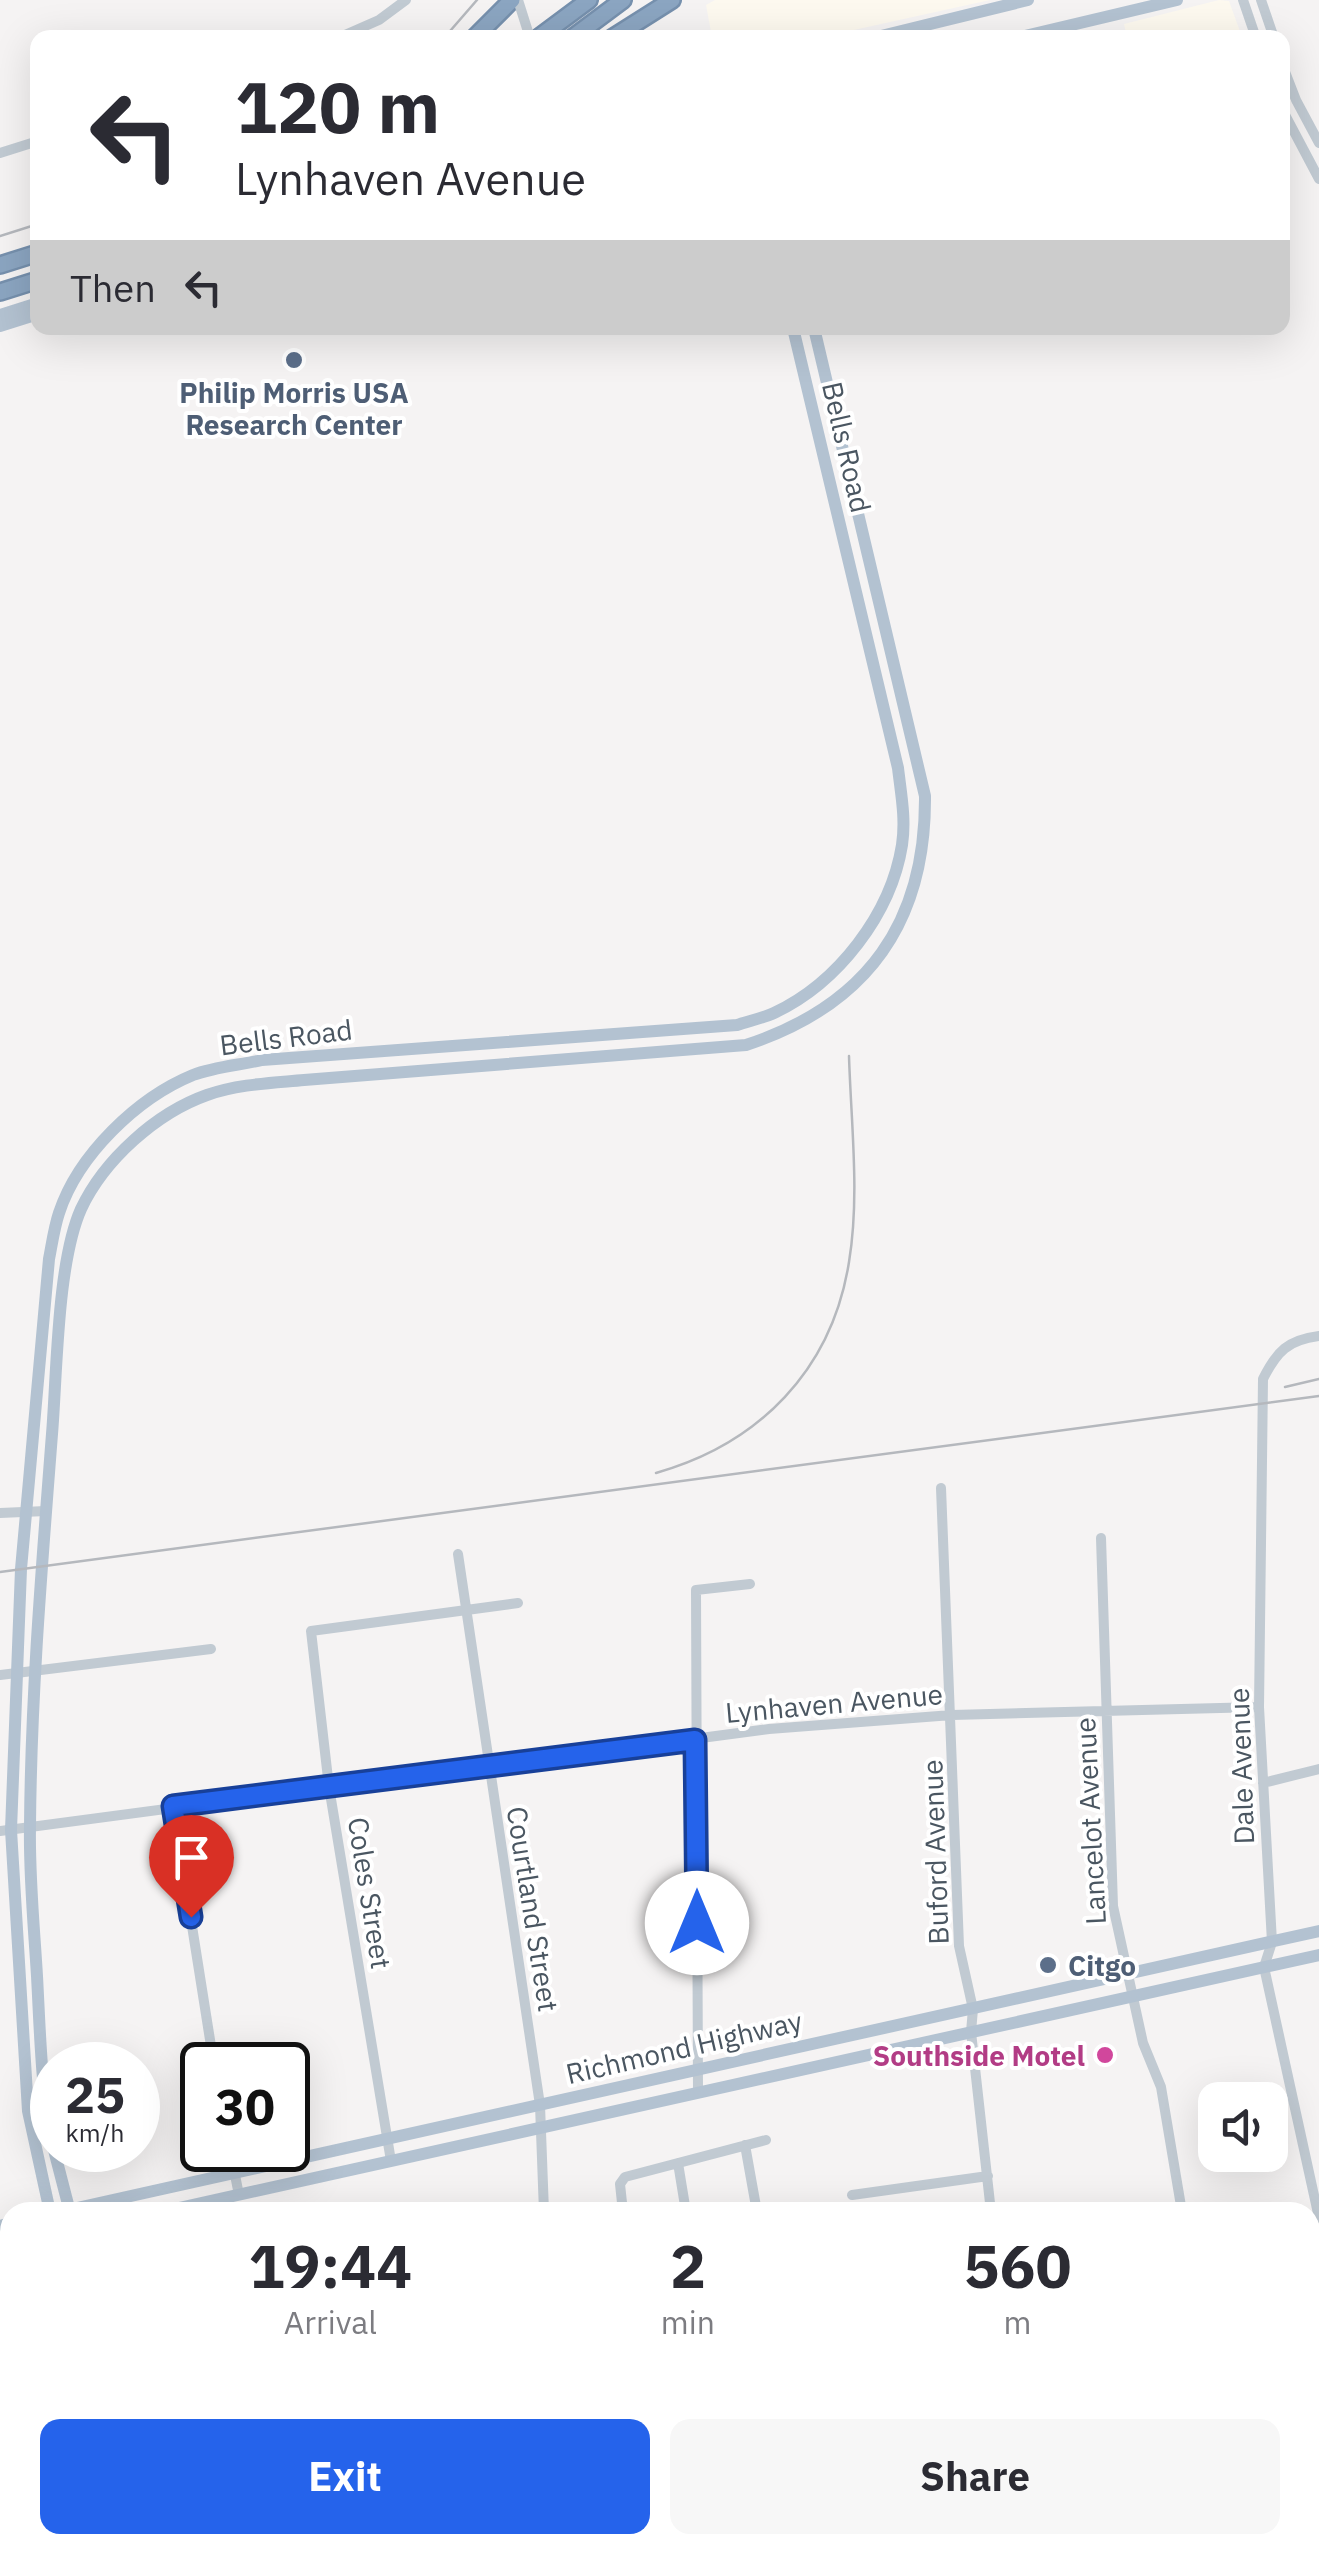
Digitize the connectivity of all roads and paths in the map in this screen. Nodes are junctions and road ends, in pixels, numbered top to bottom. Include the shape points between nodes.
1 (406, 0) edge
2 (515, 0) edge
3 (589, 0) edge
4 (624, 0) edge
5 (672, 0) edge
6 (1028, 0) edge
7 (1177, 0) edge
8 (1243, 0) edge
9 (1262, 0) edge
10 (356, 30) edge
11 (483, 30) edge
12 (527, 30) edge
13 (548, 30) edge
14 (583, 30) edge
15 (625, 30) edge
16 (906, 30) edge
17 (1051, 30) edge
18 (1253, 30) edge
19 (1271, 30) edge
20 (1290, 85) edge
21 (1290, 124) edge
22 (1319, 143) edge
23 (30, 144) edge
24 (0, 154) edge
25 (1319, 179) edge
26 (30, 256) edge
27 (0, 265) edge
28 (30, 283) edge
29 (0, 292) edge
30 (30, 307) edge
31 (0, 316) edge
32 (30, 317) edge
33 (0, 326) edge
34 (795, 335) edge
35 (816, 335) edge
36 (827, 383) junction
37 (808, 389) junction
38 (896, 671) junction
39 (876, 676) junction
40 (651, 1032) junction
41 (653, 1052) junction
42 (373, 1053) junction
43 (373, 1074) junction
44 (1319, 1336) edge
45 (42, 1341) junction
46 (59, 1344) junction
47 (941, 1488) dead end
48 (46, 1511) junction
49 (0, 1512) edge
50 (26, 1512) junction
51 (1101, 1538) dead end
52 (458, 1554) dead end
53 (750, 1584) dead end
54 (518, 1602) dead end
55 (466, 1608) junction
56 (212, 1649) dead end
57 (36, 1670) junction
58 (17, 1672) junction
59 (0, 1675) edge
60 (1259, 1707) junction
61 (1107, 1712) junction
62 (952, 1715) junction
63 (695, 1740) junction
64 (488, 1766) junction
65 (1319, 1769) edge
66 (1264, 1783) junction
67 (329, 1786) junction
68 (173, 1806) junction
69 (30, 1827) junction
70 (5, 1831) edge
71 (1319, 1932) edge
72 (1272, 1942) junction
73 (1319, 1955) edge
74 (1264, 1967) junction
75 (1127, 1974) junction
76 (1132, 1996) junction
77 (973, 2009) junction
78 (971, 2032) junction
79 (41, 2042) edge
80 (210, 2042) edge
81 (698, 2069) junction
82 (698, 2092) junction
83 (540, 2105) junction
84 (542, 2128) junction
85 (387, 2139) junction
86 (766, 2140) dead end
87 (745, 2145) junction
88 (310, 2156) edge
89 (391, 2161) junction
90 (678, 2163) junction
91 (58, 2172) edge
92 (234, 2172) joint
93 (988, 2176) junction
94 (852, 2194) dead end
95 (239, 2195) junction
96 (48, 2202) edge
97 (64, 2202) edge
98 (108, 2202) edge
99 (206, 2202) edge
100 (544, 2202) edge
101 (622, 2202) edge
102 (684, 2202) edge
103 (755, 2202) edge
104 (989, 2202) edge
105 (1180, 2202) edge
106 (1315, 2202) edge

1 - 10 street
2 - 11 highway
2 - 12 street
3 - 13 highway
4 - 14 highway
5 - 15 highway
6 - 16 main road
7 - 17 main road
8 - 18 street
9 - 19 street
20 - 22 street
21 - 25 street
23 - 24 street
26 - 27 highway
28 - 29 highway
30 - 31 main road
32 - 33 main road
34 - 37 main road, Bells Road
35 - 36 main road, Bells Road
36 - 37 main road
36 - 38 main road, Bells Road
37 - 39 main road, Bells Road
38 - 39 main road
38 - 41 main road, Bells Road via 925,796 925,839 897,933 838,997 780,1034 746,1045
39 - 40 main road, Bells Road via 898,768 903,843 897,871 860,942 828,976 775,1012 737,1025
40 - 41 main road
40 - 42 main road, Bells Road
41 - 43 main road, Bells Road
42 - 43 main road
42 - 45 main road, Bells Road via 262,1060 194,1074 121,1124 76,1179 60,1212
43 - 46 main road, Bells Road via 205,1096 132,1141 81,1210
44 - 60 street, Dale Avenue via 1300,1338 1275,1355 1263,1378
45 - 46 main road
45 - 50 main road, Bells Road
46 - 48 main road, Bells Road
47 - 62 street, Buford Avenue
48 - 50 street
48 - 57 main road, Bells Road
49 - 50 street
50 - 58 main road, Bells Road
51 - 61 street, Lancelot Avenue
52 - 55 street, Courtland Street
53 - 63 street via 696,1590
54 - 55 street
55 - 64 street, Courtland Street
55 - 67 street, Coles Street via 311,1631
56 - 57 street
57 - 58 street
57 - 69 main road, Bells Road
58 - 59 street
58 - 70 main road, Bells Road
60 - 61 street, Lynhaven Avenue
60 - 66 street, Dale Avenue
61 - 62 street, Lynhaven Avenue
61 - 75 street, Lancelot Avenue via 1113,1906
62 - 63 street, Lynhaven Avenue
62 - 77 street, Buford Avenue via 960,1946
63 - 64 street, Lynhaven Avenue
63 - 81 street
64 - 67 street, Lynhaven Avenue
64 - 83 street, Courtland Street
65 - 66 street
66 - 72 street, Dale Avenue
67 - 68 street, Lynhaven Avenue
67 - 85 street, Coles Street
68 - 69 street, Lynhaven Avenue
68 - 80 street
69 - 70 street, Lynhaven Avenue
69 - 79 main road, Bells Road
70 - 96 main road, Bells Road via 28,2111
71 - 72 main road, Richmond Highway
72 - 74 street, Dale Avenue
72 - 75 main road, Richmond Highway
73 - 74 main road, Richmond Highway
74 - 76 main road, Richmond Highway
74 - 106 street
75 - 76 street, Lancelot Avenue
75 - 77 main road, Richmond Highway
76 - 78 main road, Richmond Highway
76 - 105 street, Lancelot Avenue via 1162,2088
77 - 78 street, Buford Avenue
77 - 81 main road, Richmond Highway
78 - 82 main road, Richmond Highway
78 - 93 street, Buford Avenue
81 - 82 street
81 - 83 main road, Richmond Highway
82 - 84 main road, Richmond Highway
83 - 84 street, Courtland Street
83 - 85 main road, Richmond Highway
84 - 89 main road, Richmond Highway
84 - 100 street, Courtland Street
85 - 88 main road, Richmond Highway
85 - 89 street, Coles Street
86 - 87 street
87 - 90 street
87 - 103 street
89 - 95 main road, Richmond Highway
90 - 101 street via 625,2177
90 - 102 street
91 - 97 main road
92 - 95 street
92 - 98 main road, Richmond Highway
93 - 94 street
93 - 104 street, Buford Avenue
95 - 99 main road, Richmond Highway

